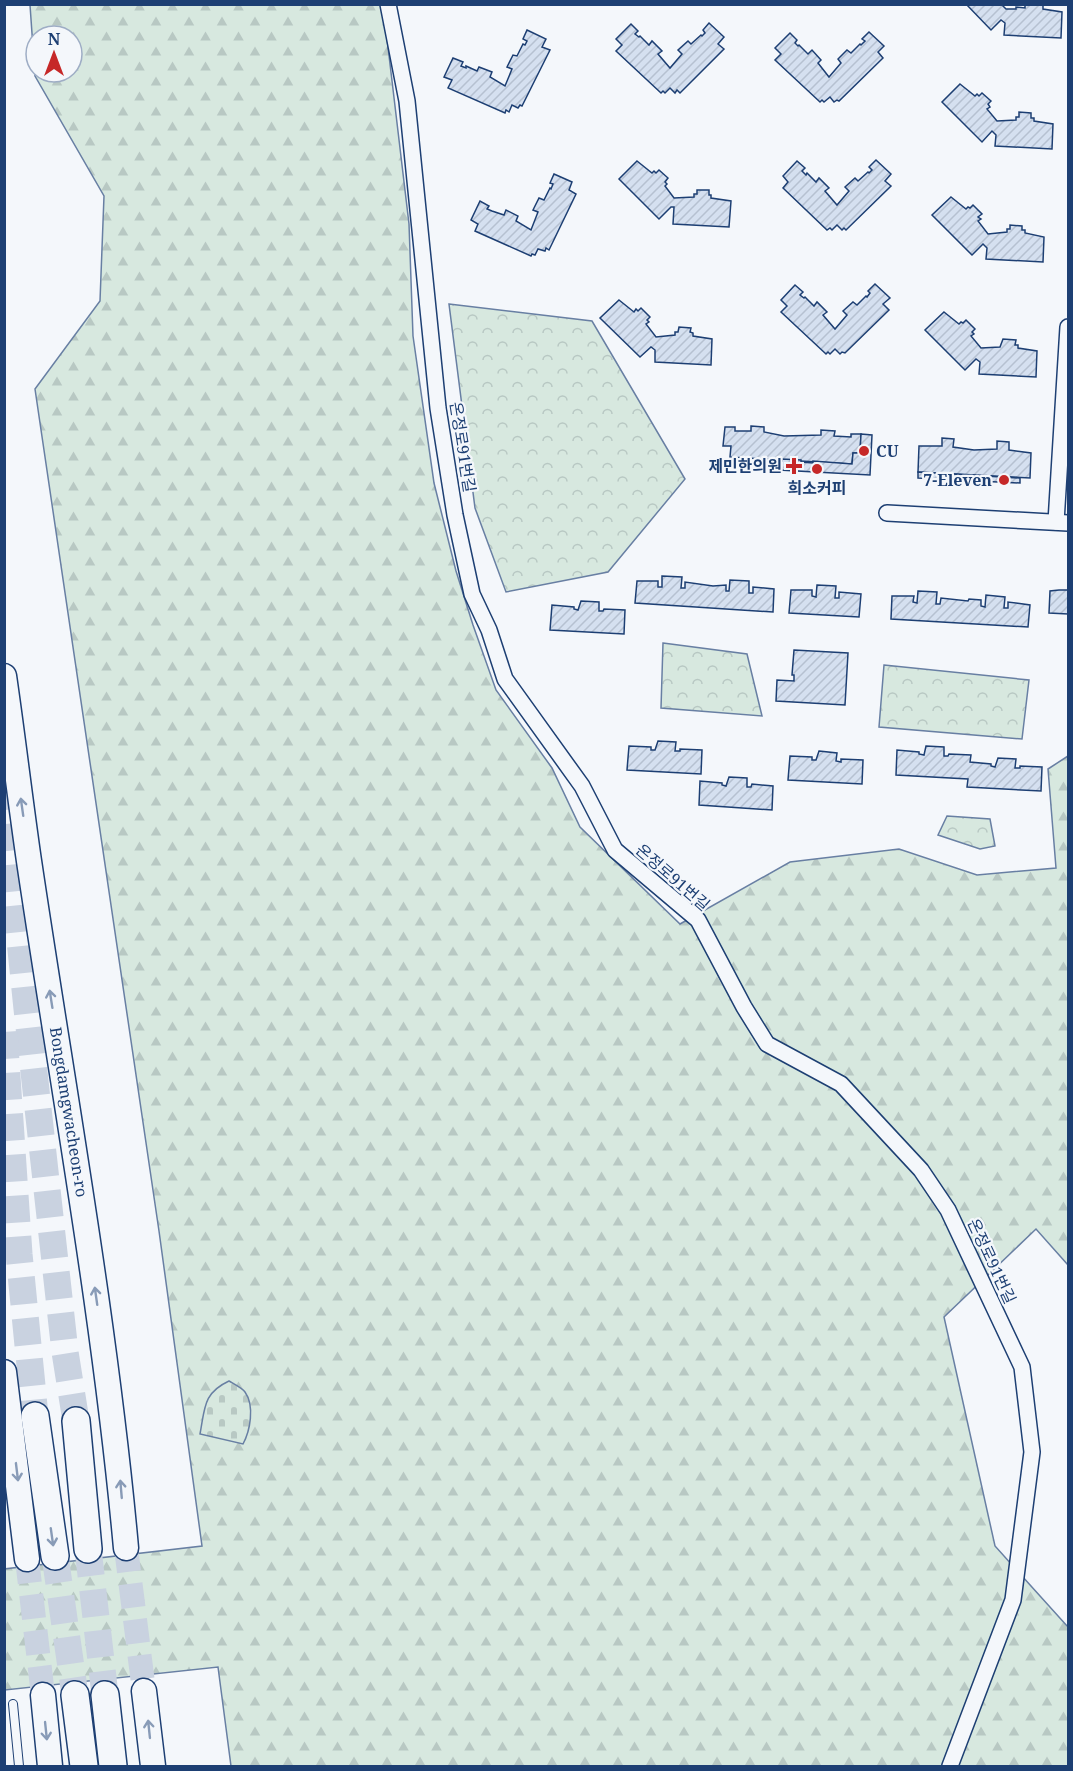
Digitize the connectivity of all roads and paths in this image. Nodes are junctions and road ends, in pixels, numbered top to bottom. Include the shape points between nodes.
1 (387, 4) edge
2 (1068, 327) edge
3 (887, 513) dead end
4 (1062, 522) edge
5 (4, 676) edge
6 (4, 1372) edge
7 (35, 1416) tunnel mouth
8 (76, 1420) tunnel mouth
9 (126, 1548) tunnel mouth
10 (88, 1549) tunnel mouth
11 (55, 1556) tunnel mouth
12 (27, 1559) tunnel mouth
13 (144, 1690) tunnel mouth
14 (43, 1695) tunnel mouth
15 (75, 1695) tunnel mouth
16 (105, 1695) tunnel mouth
17 (13, 1704) dead end
18 (19, 1767) edge
19 (50, 1767) edge
20 (84, 1767) edge
21 (113, 1767) edge
22 (153, 1767) edge
23 (950, 1767) edge

1 - 23 street, 온정로91번길 via 407,101 438,408 455,515 472,594 505,679 582,786 615,850 698,920 767,1044 841,1084 921,1170 948,1210 1022,1368 1032,1452 1013,1600
2 - 4 street
3 - 4 street
9 -> 5 highway, Bongdamgwacheon-ro via 118,1452
6 -> 12 highway
7 -> 11 highway
8 - 10 highway
22 -> 13 highway
14 -> 19 highway
15 - 20 highway
16 - 21 highway
17 - 18 lane

